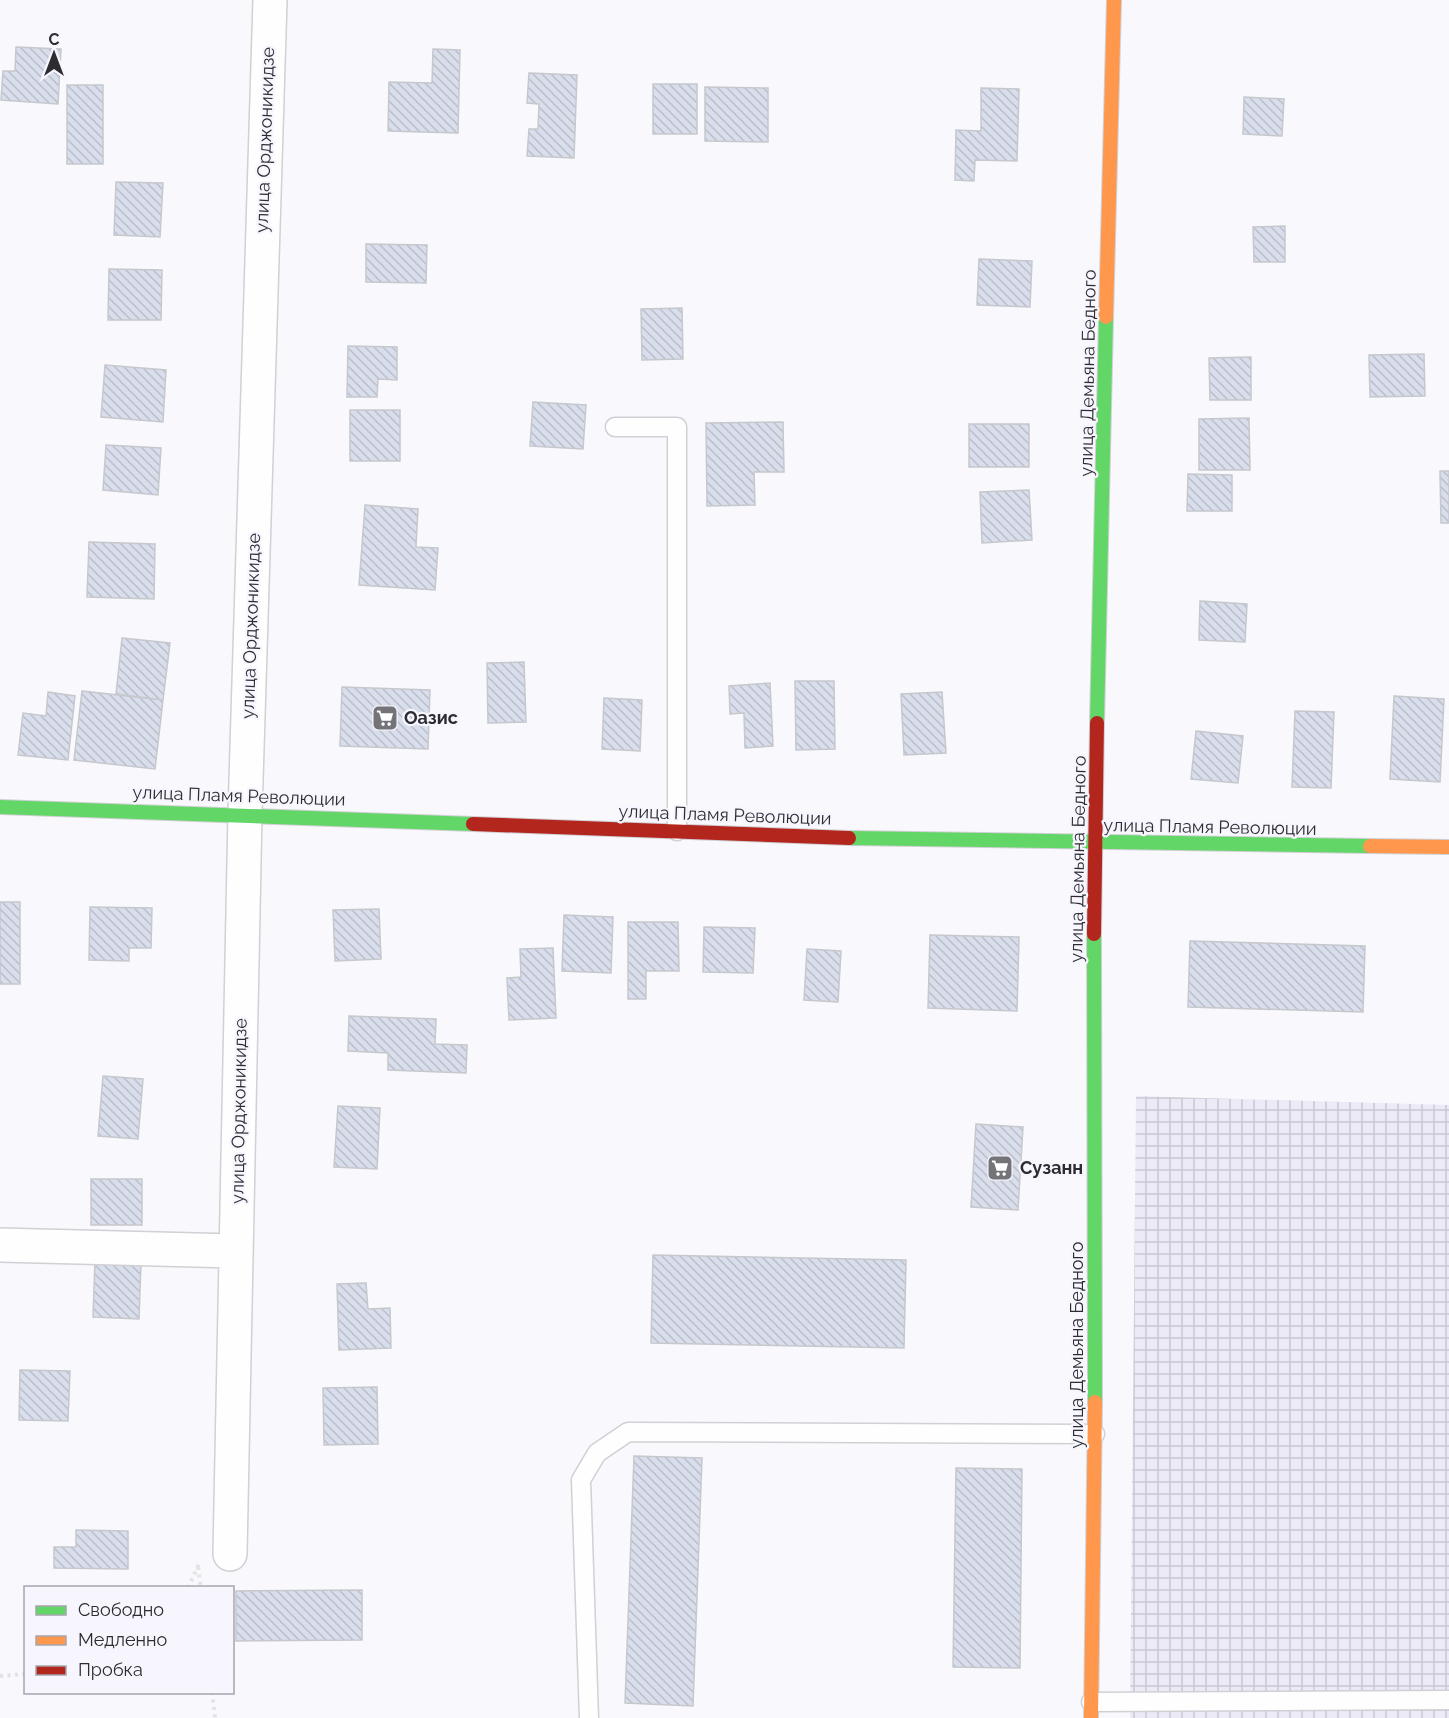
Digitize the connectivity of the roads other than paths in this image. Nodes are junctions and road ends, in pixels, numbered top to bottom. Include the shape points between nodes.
1 (270, 0) edge
2 (1114, 0) edge
3 (615, 427) dead end
4 (0, 807) edge
5 (245, 813) junction
6 (677, 831) junction
7 (1094, 844) junction
8 (1449, 848) edge
9 (0, 1245) edge
10 (236, 1251) junction
11 (1095, 1434) junction
12 (230, 1554) dead end
13 (1449, 1701) edge
14 (1091, 1710) edge
15 (589, 1718) edge

1 - 5 street, улица Орджоникидзе
2 - 7 street, улица Демьяна Бедного
3 - 6 lane via 677,427
4 - 5 street, улица Пламя Революции
5 - 6 street, улица Пламя Революции
5 - 10 street, улица Орджоникидзе
6 - 7 street, улица Пламя Революции
7 - 8 street, улица Пламя Революции
7 - 11 street, улица Демьяна Бедного
9 - 10 street
10 - 12 street, улица Орджоникидзе
11 - 14 street, улица Демьяна Бедного
11 - 15 lane via 628,1432 597,1453 581,1480
13 - 14 lane

